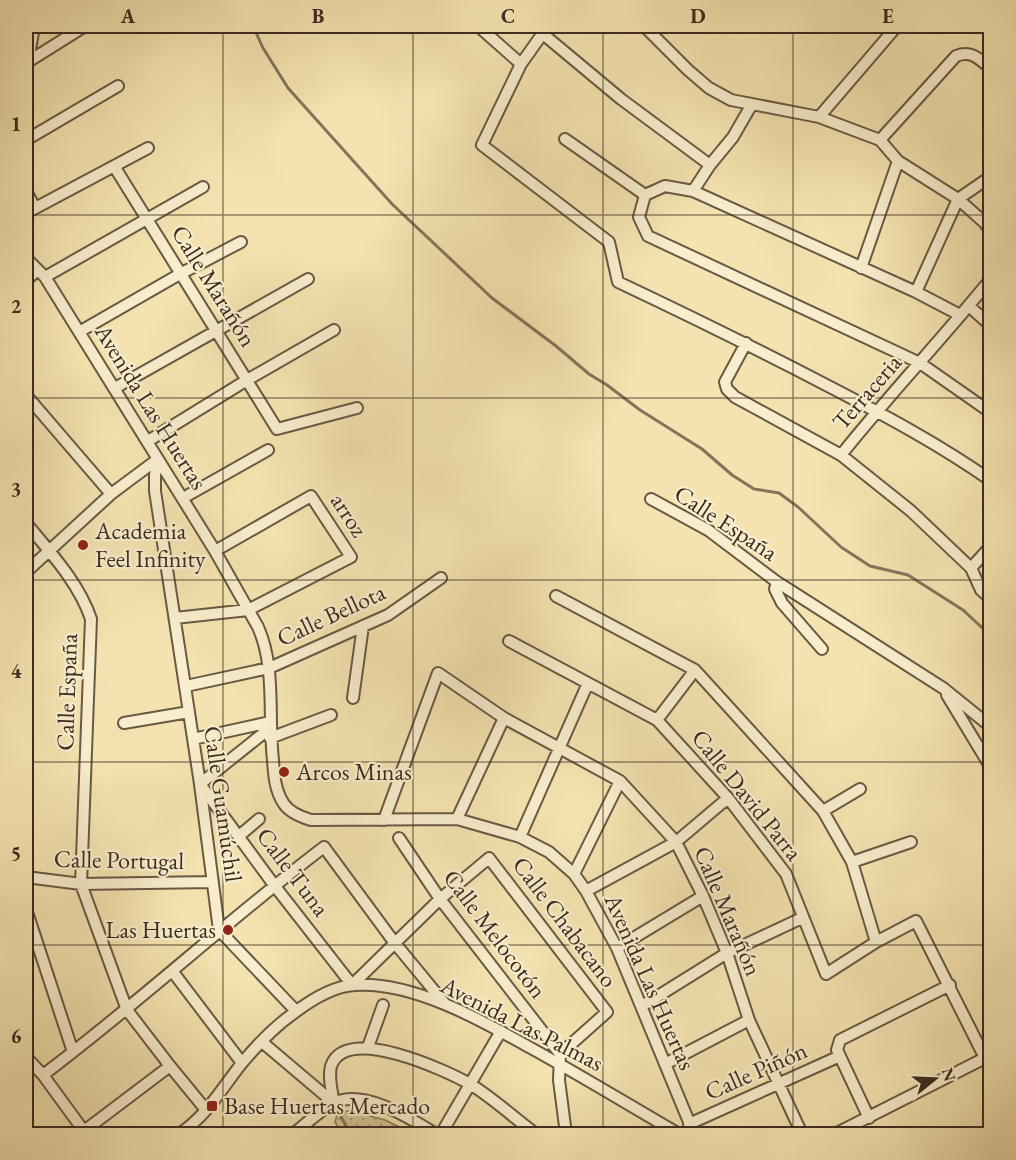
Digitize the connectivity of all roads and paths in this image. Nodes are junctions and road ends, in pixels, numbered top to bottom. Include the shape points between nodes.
1 (34, 26) edge
2 (85, 26) edge
3 (478, 26) edge
4 (644, 26) edge
5 (897, 26) edge
6 (546, 30) edge
7 (27, 62) edge
8 (521, 64) junction
9 (990, 68) edge
10 (118, 86) dead end
11 (752, 104) junction
12 (819, 117) junction
13 (565, 139) dead end
14 (26, 140) edge
15 (880, 140) junction
16 (148, 148) dead end
17 (898, 161) junction
18 (710, 165) junction
19 (114, 166) junction
20 (990, 177) edge
21 (203, 187) dead end
22 (26, 191) edge
23 (693, 191) junction
24 (645, 195) junction
25 (958, 199) junction
26 (30, 210) edge
27 (147, 219) junction
28 (990, 231) edge
29 (241, 242) dead end
30 (26, 258) edge
31 (861, 268) junction
32 (41, 274) junction
33 (180, 274) junction
34 (308, 279) dead end
35 (26, 280) edge
36 (990, 280) edge
37 (916, 292) junction
38 (969, 306) junction
39 (960, 315) junction
40 (990, 325) edge
41 (217, 330) junction
42 (334, 330) dead end
43 (79, 332) junction
44 (746, 343) junction
45 (920, 363) junction
46 (247, 380) junction
47 (115, 388) junction
48 (26, 395) edge
49 (357, 408) dead end
50 (876, 411) junction
51 (990, 412) edge
52 (148, 441) junction
53 (268, 450) dead end
54 (841, 455) junction
55 (158, 459) junction
56 (990, 480) edge
57 (111, 494) junction
58 (183, 498) junction
59 (651, 499) dead end
60 (26, 523) edge
61 (990, 547) edge
62 (49, 551) junction
63 (215, 551) junction
64 (971, 568) junction
65 (26, 572) edge
66 (441, 579) dead end
67 (777, 582) junction
68 (556, 596) dead end
69 (990, 598) edge
70 (248, 610) junction
71 (175, 618) junction
72 (363, 626) junction
73 (509, 641) dead end
74 (822, 649) dead end
75 (269, 668) junction
76 (695, 670) junction
77 (588, 683) junction
78 (186, 686) junction
79 (943, 688) junction
80 (352, 698) dead end
81 (189, 712) junction
82 (331, 715) dead end
83 (504, 718) junction
84 (657, 720) junction
85 (124, 723) dead end
86 (990, 726) edge
87 (270, 729) junction
88 (193, 739) junction
89 (561, 747) junction
90 (990, 766) edge
91 (620, 781) junction
92 (200, 784) junction
93 (860, 789) dead end
94 (728, 798) junction
95 (823, 811) junction
96 (259, 819) dead end
97 (457, 819) junction
98 (384, 820) junction
99 (239, 836) junction
100 (520, 837) junction
101 (399, 838) dead end
102 (676, 842) junction
103 (911, 842) dead end
104 (852, 862) junction
105 (574, 874) junction
106 (26, 877) edge
107 (212, 882) junction
108 (81, 884) junction
109 (274, 885) junction
110 (586, 891) junction
111 (703, 897) junction
112 (440, 899) junction
113 (26, 909) edge
114 (802, 918) junction
115 (219, 930) junction
116 (394, 942) junction
117 (876, 942) junction
118 (617, 948) junction
119 (727, 953) junction
120 (173, 972) junction
121 (352, 985) junction
122 (950, 985) junction
123 (383, 1005) dead end
124 (447, 1005) junction
125 (642, 1006) junction
126 (127, 1010) junction
127 (296, 1011) junction
128 (749, 1020) junction
129 (501, 1031) junction
130 (262, 1042) junction
131 (368, 1047) junction
132 (73, 1052) junction
133 (840, 1056) junction
134 (26, 1058) edge
135 (560, 1059) junction
136 (242, 1063) junction
137 (665, 1064) junction
138 (170, 1066) junction
139 (43, 1075) junction
140 (470, 1084) junction
141 (778, 1084) junction
142 (334, 1103) junction
143 (206, 1110) junction
144 (869, 1118) junction
145 (689, 1124) junction
146 (85, 1133) edge
147 (179, 1134) edge
148 (293, 1134) edge
149 (436, 1134) edge
150 (441, 1134) edge
151 (536, 1134) edge
152 (567, 1134) edge
153 (679, 1134) edge
154 (694, 1134) edge
155 (802, 1134) edge
156 (835, 1134) edge

1 - 7 street
2 - 7 street
3 - 8 street
4 - 11 street via 709,88 731,100
5 - 12 street
6 - 8 street
6 - 18 street via 621,99
8 - 44 street via 482,145 609,242 618,282
9 - 15 street via 975,55 956,56
10 - 14 street
11 - 12 street
11 - 18 street via 733,137
12 - 15 street
13 - 24 street
15 - 17 street
16 - 19 street
17 - 25 street
17 - 31 street
18 - 23 street
19 - 26 street
19 - 27 street, Calle Marañón
20 - 25 street
21 - 27 street
22 - 26 street
23 - 24 street via 665,186
23 - 31 street
24 - 45 street via 639,217 648,236
25 - 28 street
25 - 37 street
27 - 32 street
27 - 33 street, Calle Marañón
29 - 33 street
30 - 32 street, Avenida Las Huertas
31 - 37 street
32 - 35 street
32 - 43 street, Avenida Las Huertas
33 - 41 street, Calle Marañón
33 - 43 street
34 - 41 street
36 - 38 street, Terraceria
37 - 39 street
38 - 39 street, Terraceria
38 - 40 street
39 - 45 street, Terraceria
41 - 46 street, Calle Marañón
41 - 47 street
42 - 46 street
43 - 47 street, Avenida Las Huertas
44 - 50 street
44 - 54 street via 725,381 727,389
45 - 50 street, Terraceria
45 - 51 street
46 - 49 street, Calle Marañón via 277,429
46 - 52 street
47 - 52 street, Avenida Las Huertas
48 - 57 street
50 - 54 street, Terraceria
50 - 56 street via 950,451
52 - 55 street, Avenida Las Huertas
53 - 58 street
54 - 64 street, Terraceria via 911,511
55 - 57 street
55 - 58 street, Avenida Las Huertas
55 - 71 street, Calle Guamúchil via 155,491
57 - 62 street
58 - 63 street, Avenida Las Huertas
59 - 67 street, Calle España via 708,530
60 - 62 street, Calle España
61 - 64 street
62 - 65 street
62 - 108 street, Calle España via 84,599 91,619
63 - 70 street, Avenida Las Huertas
63 - 70 street, arroz via 312,496 351,557
64 - 69 street, Terraceria via 981,590
66 - 72 street, Calle Bellota via 388,615
67 - 74 street via 774,589 782,603
67 - 79 street, Calle España
68 - 76 street
70 - 71 street
70 - 75 street, Avenida Las Huertas via 262,637
71 - 78 street, Calle Guamúchil
72 - 75 street, Calle Bellota
72 - 80 street
73 - 77 street, Calle David Parra
75 - 78 street, Calle Bellota
75 - 87 street, Avenida Las Huertas
76 - 84 street
76 - 95 street
77 - 84 street, Calle David Parra
77 - 89 street
78 - 81 street, Calle Guamúchil
79 - 86 street, Calle España
79 - 90 street
81 - 85 street
81 - 88 street, Calle Guamúchil
82 - 87 street
83 - 89 street, Calle Marañón
83 - 97 street
83 - 98 street, Calle Marañón via 438,673
84 - 94 street, Calle David Parra
87 - 88 street
87 - 92 street
87 - 98 street, Avenida Las Huertas via 278,791 285,807 311,820
88 - 92 street, Calle Guamúchil
89 - 91 street, Calle Marañón
89 - 100 street
91 - 102 street, Calle Marañón
91 - 105 street
92 - 99 street, Calle Tuna
92 - 107 street, Calle Guamúchil
93 - 95 street
94 - 102 street
94 - 114 street, Calle David Parra via 786,874
95 - 104 street
96 - 99 street
97 - 98 street, Avenida Las Huertas
97 - 100 street, Avenida Las Huertas
99 - 109 street, Calle Tuna
100 - 105 street, Avenida Las Huertas via 549,852
101 - 112 street, Calle Melocotón
102 - 110 street
102 - 111 street, Calle Marañón
103 - 104 street
104 - 117 street
105 - 110 street, Avenida Las Huertas
106 - 108 street, Calle Portugal
107 - 108 street, Calle Portugal
107 - 115 street, Calle Guamúchil
108 - 126 street
109 - 115 street
109 - 116 street via 324,846
109 - 121 street, Calle Tuna
110 - 118 street, Avenida Las Huertas
111 - 118 street
111 - 119 street, Calle Marañón
112 - 116 street
112 - 135 street, Calle Melocotón
112 - 135 street, Calle Chabacano via 489,858 607,1012
113 - 132 street
114 - 117 street, Calle David Parra via 826,974
114 - 119 street
115 - 120 street
115 - 127 street
116 - 121 street
116 - 124 street
117 - 122 street via 916,921
118 - 125 street, Avenida Las Huertas
119 - 125 street
119 - 128 street, Calle Marañón
120 - 126 street
120 - 136 street
121 - 124 street, Avenida Las Palmas via 386,987
121 - 127 street, Avenida Las Palmas
122 - 133 street via 840,1040
122 - 144 street via 986,1058
123 - 131 street
124 - 129 street, Avenida Las Palmas
125 - 137 street, Avenida Las Huertas
126 - 132 street
126 - 138 street
127 - 130 street, Avenida Las Palmas
128 - 137 street
128 - 141 street, Calle Marañón
129 - 135 street, Avenida Las Palmas
129 - 140 street
130 - 136 street, Avenida Las Palmas
130 - 142 street
131 - 140 street via 394,1053
131 - 142 street via 351,1049 338,1056 332,1065
132 - 139 street
133 - 141 street, Calle Piñón
133 - 144 street
134 - 139 street
135 - 152 street via 560,1092
135 - 153 street, Avenida Las Palmas
136 - 143 street, Avenida Las Palmas
137 - 145 street, Avenida Las Huertas
138 - 143 street
138 - 146 street
139 - 146 street
140 - 150 street
140 - 151 street
141 - 145 street, Calle Piñón
141 - 155 street, Calle Marañón
142 - 148 street
142 - 149 street via 351,1099 374,1103
143 - 147 street, Avenida Las Palmas
144 - 156 street
145 - 154 street, Avenida Las Huertas

